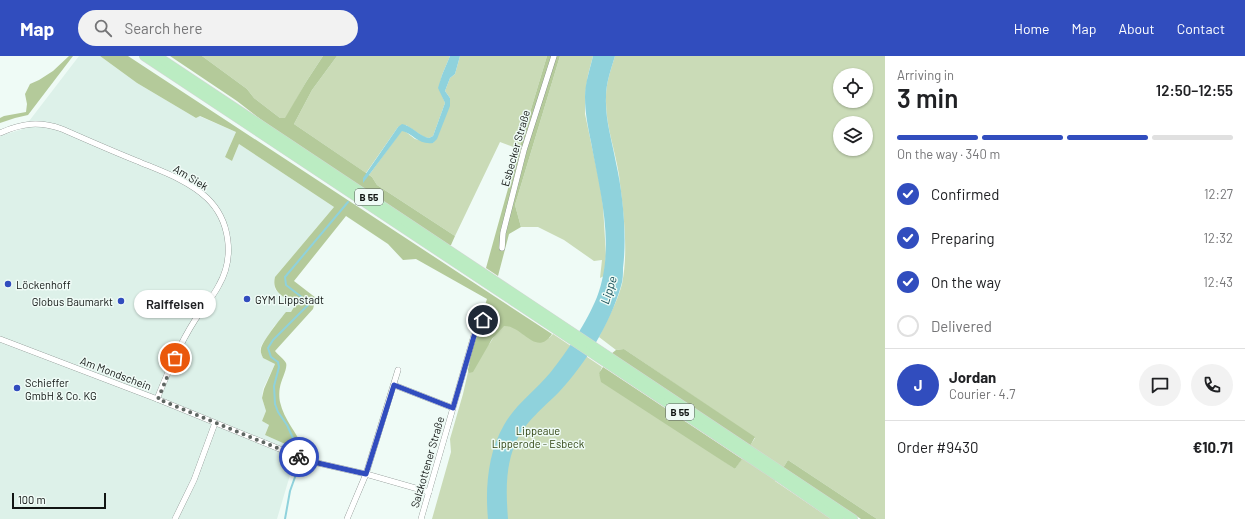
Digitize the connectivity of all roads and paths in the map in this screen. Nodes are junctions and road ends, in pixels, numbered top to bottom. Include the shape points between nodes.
1 (144, 56) edge
2 (157, 56) edge
3 (554, 56) edge
4 (0, 133) edge
5 (502, 248) dead end
6 (544, 318) junction
7 (483, 320) dead end
8 (0, 339) edge
9 (398, 370) dead end
10 (394, 385) junction
11 (158, 399) junction
12 (453, 408) junction
13 (215, 423) junction
14 (366, 474) junction
15 (782, 476) junction
16 (429, 492) junction
17 (175, 519) edge
18 (348, 519) edge
19 (421, 519) edge
20 (839, 519) edge
21 (853, 519) edge

1 - 6 highway, B 55
2 - 6 highway, B 55
3 - 5 street, Esbecker Straße via 524,150 503,233
4 - 11 street, Am Siek via 15,126 30,124 53,126 177,179 207,198 219,212 227,232 226,267 220,284 184,339
6 - 15 highway, B 55
7 - 12 street, Salzkottener Straße via 474,336
8 - 11 street, Am Mondschein
9 - 10 street
10 - 12 street
10 - 14 street
11 - 13 street, Am Mondschein
12 - 16 street, Salzkottener Straße
13 - 14 street, Am Mondschein via 309,461
13 - 17 street via 194,480
14 - 16 street, Am Mondschein
14 - 18 street
15 - 20 highway, B 55
15 - 21 highway, B 55
16 - 19 street, Salzkottener Straße

